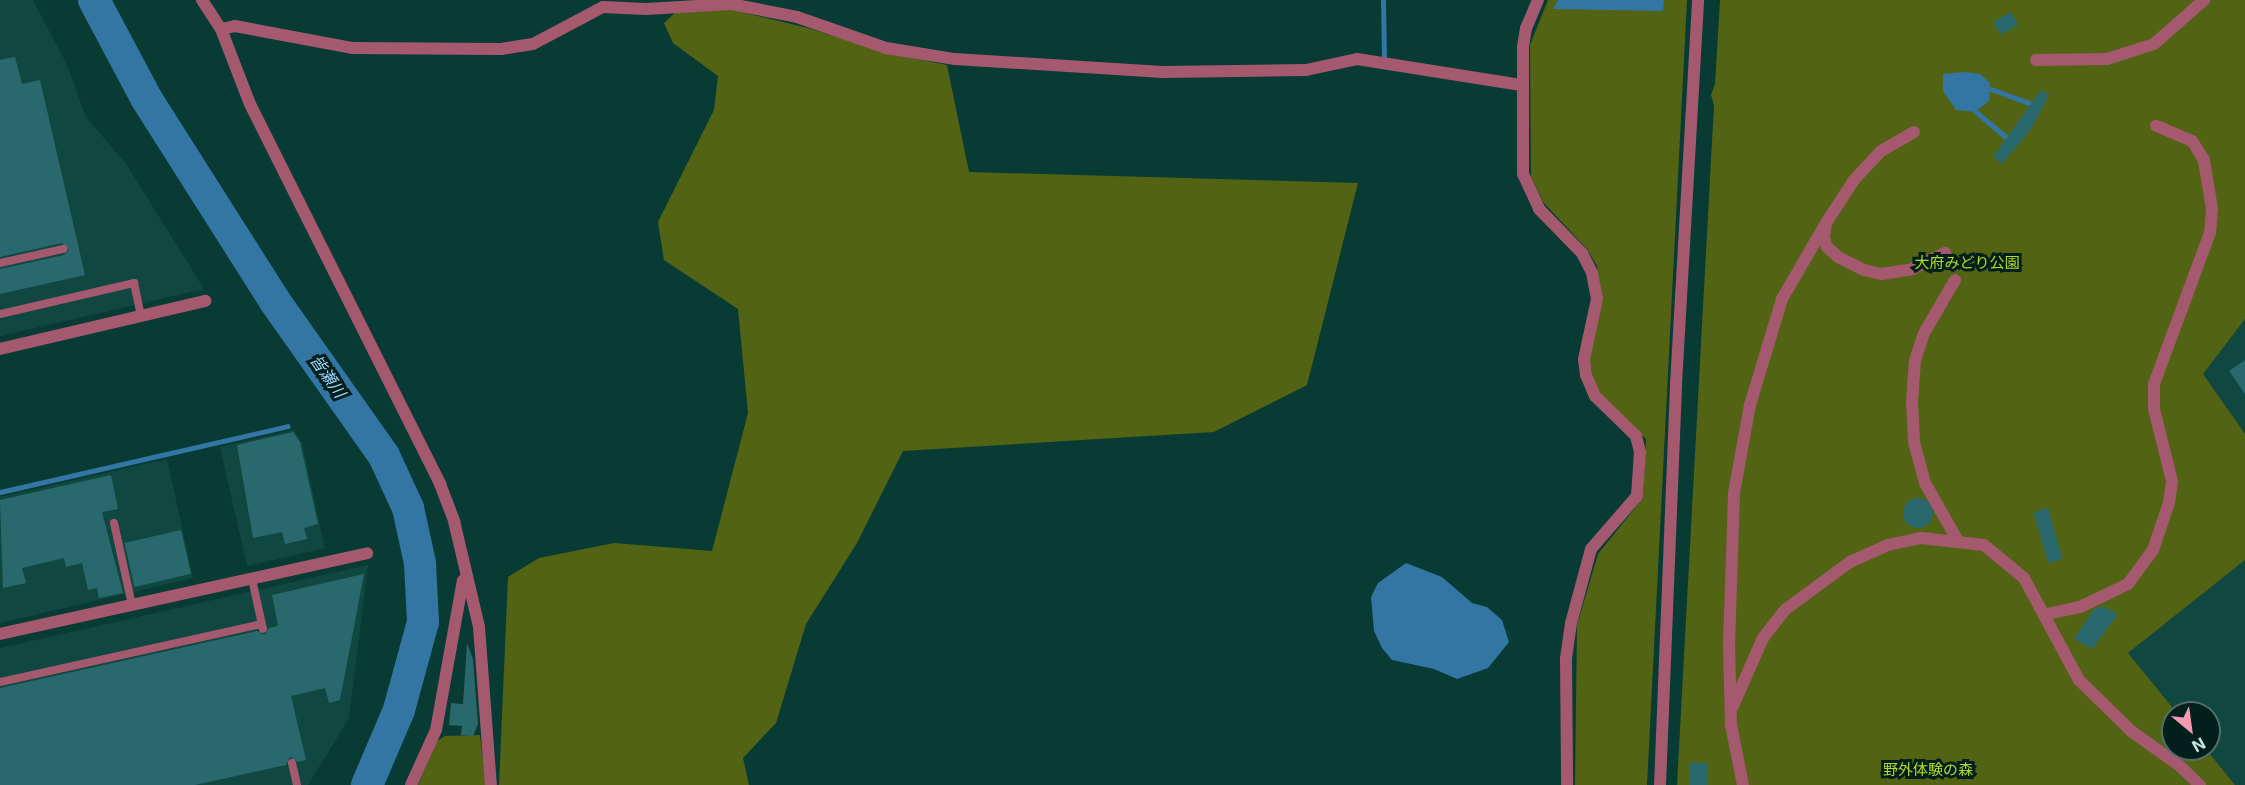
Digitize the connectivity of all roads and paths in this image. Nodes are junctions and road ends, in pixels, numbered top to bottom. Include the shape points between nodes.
1 (202, 0) edge
2 (1538, 0) edge
3 (1698, 0) edge
4 (2204, 0) edge
5 (221, 29) junction
6 (2036, 60) dead end
7 (1521, 85) junction
8 (2156, 126) dead end
9 (1914, 132) dead end
10 (1826, 224) junction
11 (63, 249) dead end
12 (1945, 253) dead end
13 (0, 263) edge
14 (1955, 280) dead end
15 (205, 301) dead end
16 (0, 314) edge
17 (141, 316) junction
18 (0, 349) edge
19 (114, 523) dead end
20 (1958, 541) junction
21 (367, 553) dead end
22 (464, 576) junction
23 (252, 579) junction
24 (132, 605) junction
25 (2046, 614) junction
26 (0, 634) edge
27 (0, 682) edge
28 (1733, 706) junction
29 (292, 763) dead end
30 (297, 785) edge
31 (411, 785) edge
32 (491, 785) edge
33 (1567, 785) edge
34 (1660, 785) edge
35 (1743, 785) edge
36 (2200, 785) edge

1 - 5 street
2 - 7 street via 1526,28
3 - 34 street via 1676,384
4 - 6 street via 2154,44 2107,59
5 - 7 street via 235,26 352,48 501,49 533,44 603,7 646,9 731,4 797,17 886,48 955,59 1163,72 1306,70 1357,59
5 - 22 street via 250,104 291,190 440,484 454,521
7 - 33 street via 1523,174 1529,193 1582,253 1592,273 1597,299 1584,359 1586,375 1595,396 1635,436 1640,452 1637,496 1591,549 1571,623 1566,658
8 - 25 street via 2192,141 2204,160 2212,209 2210,233 2154,384 2154,409 2169,458 2169,503 2154,550 2128,584 2080,607
9 - 10 street via 1890,145 1866,167
10 - 12 street via 1827,247 1864,270 1896,273 1930,263
10 - 28 street via 1782,299 1750,405 1734,492 1729,645
11 - 13 lane
14 - 20 street via 1921,342 1915,360 1912,402 1914,442 1925,483
15 - 17 street
16 - 17 lane via 134,283
17 - 18 street
19 - 24 lane
20 - 25 street via 1984,545 2011,566 2024,578
20 - 28 street via 1921,538 1888,545 1850,562 1806,591 1763,638
21 - 23 street
22 - 31 street via 436,730
22 - 32 street via 479,627
23 - 24 street
23 - 27 lane via 262,626
24 - 26 street
25 - 36 street via 2079,680 2132,731
28 - 35 street via 1731,725
29 - 30 lane

